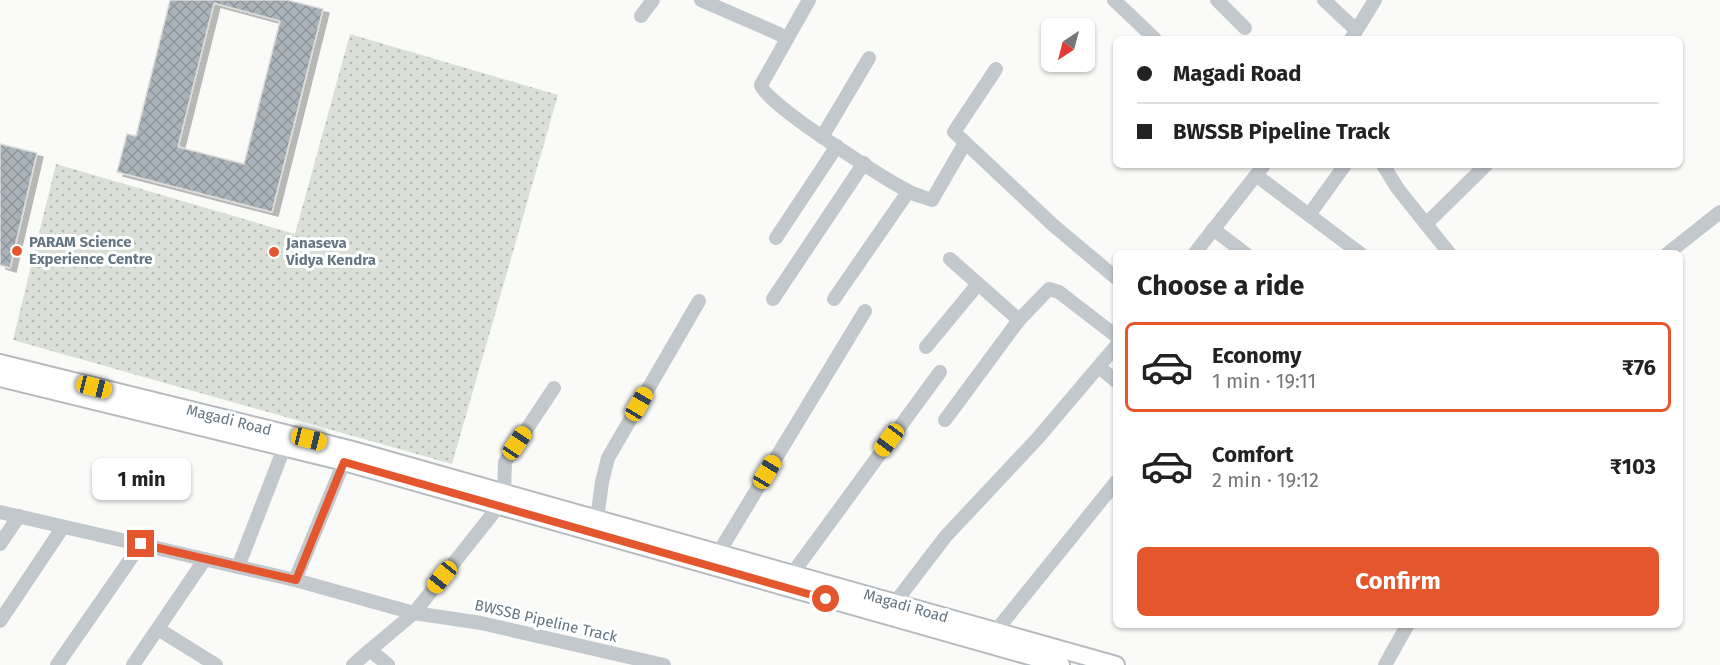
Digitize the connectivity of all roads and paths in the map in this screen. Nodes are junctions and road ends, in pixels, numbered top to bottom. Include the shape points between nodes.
1 (653, 0) edge
2 (700, 0) edge
3 (809, 0) edge
4 (1114, 0) edge
5 (1217, 0) edge
6 (1324, 0) edge
7 (1375, 0) edge
8 (641, 16) dead end
9 (1245, 28) dead end
10 (779, 34) dead end
11 (1353, 34) edge
12 (1152, 36) edge
13 (869, 58) dead end
14 (996, 69) dead end
15 (822, 137) junction
16 (965, 143) junction
17 (837, 146) junction
18 (864, 163) junction
19 (1343, 168) edge
20 (1385, 168) edge
21 (1483, 168) edge
22 (1261, 170) edge
23 (908, 192) junction
24 (1720, 212) edge
25 (1309, 214) junction
26 (1426, 224) junction
27 (1214, 229) junction
28 (776, 238) dead end
29 (1197, 250) edge
30 (1241, 250) edge
31 (1355, 250) edge
32 (1447, 250) edge
33 (1672, 250) edge
34 (950, 259) dead end
35 (1113, 275) edge
36 (978, 284) junction
37 (773, 299) dead end
38 (834, 299) dead end
39 (699, 301) dead end
40 (864, 311) dead end
41 (1019, 320) junction
42 (1113, 334) edge
43 (926, 347) dead end
44 (1113, 350) edge
45 (0, 363) edge
46 (1099, 367) junction
47 (940, 372) dead end
48 (0, 378) edge
49 (1113, 379) edge
50 (554, 388) dead end
51 (945, 420) dead end
52 (284, 448) junction
53 (344, 462) junction
54 (1113, 486) edge
55 (501, 499) junction
56 (0, 512) edge
57 (19, 516) junction
58 (597, 519) junction
59 (63, 526) junction
60 (0, 544) edge
61 (141, 544) junction
62 (718, 552) junction
63 (205, 559) junction
64 (238, 567) junction
65 (792, 574) junction
66 (296, 580) junction
67 (890, 609) junction
68 (414, 613) junction
69 (0, 621) edge
70 (158, 628) junction
71 (1406, 628) edge
72 (995, 632) junction
73 (370, 650) junction
74 (57, 665) edge
75 (133, 665) edge
76 (216, 665) edge
77 (353, 665) edge
78 (388, 665) edge
79 (664, 665) edge
80 (1061, 665) edge
81 (1116, 665) edge
82 (1385, 665) edge

1 - 8 street
2 - 10 street
3 - 15 street via 760,85 767,98
4 - 12 street
5 - 9 street
6 - 11 street
7 - 11 street
13 - 15 street
14 - 16 street via 954,132
15 - 17 street
16 - 23 street via 932,200
16 - 35 street
17 - 18 street
17 - 28 street
18 - 23 street
18 - 37 street
19 - 25 street
20 - 26 street
21 - 26 street
22 - 25 street
22 - 27 street
23 - 38 street
24 - 33 street
25 - 31 street
26 - 32 street
27 - 29 street
27 - 30 street
34 - 36 street
36 - 41 street
36 - 43 street
39 - 58 street via 608,458
40 - 62 street
41 - 42 street via 1048,289 1059,292
41 - 51 street
44 - 46 street
45 - 55 main road, Magadi Road via 349,449
46 - 49 street
46 - 67 street via 946,536
47 - 65 street
48 - 52 main road, Magadi Road
50 - 55 street via 505,462
52 - 53 main road, Magadi Road
52 - 64 street
53 - 55 main road, Magadi Road
53 - 66 street
54 - 72 street
55 - 58 main road, Magadi Road
55 - 67 main road, Magadi Road
55 - 68 street
56 - 57 street, BWSSB Pipeline Track
57 - 59 street, BWSSB Pipeline Track
57 - 60 street
58 - 62 main road, Magadi Road
59 - 61 street, BWSSB Pipeline Track
59 - 69 street
61 - 63 street, BWSSB Pipeline Track
61 - 74 street
62 - 65 main road, Magadi Road
63 - 64 street, BWSSB Pipeline Track
63 - 70 street
64 - 66 street, BWSSB Pipeline Track
65 - 67 main road, Magadi Road
66 - 68 street, BWSSB Pipeline Track
67 - 72 main road, Magadi Road
67 - 80 main road, Magadi Road
68 - 73 street
68 - 79 street, BWSSB Pipeline Track via 481,623
70 - 75 street
70 - 76 street
71 - 82 street
72 - 81 main road, Magadi Road
73 - 77 street
73 - 78 street

